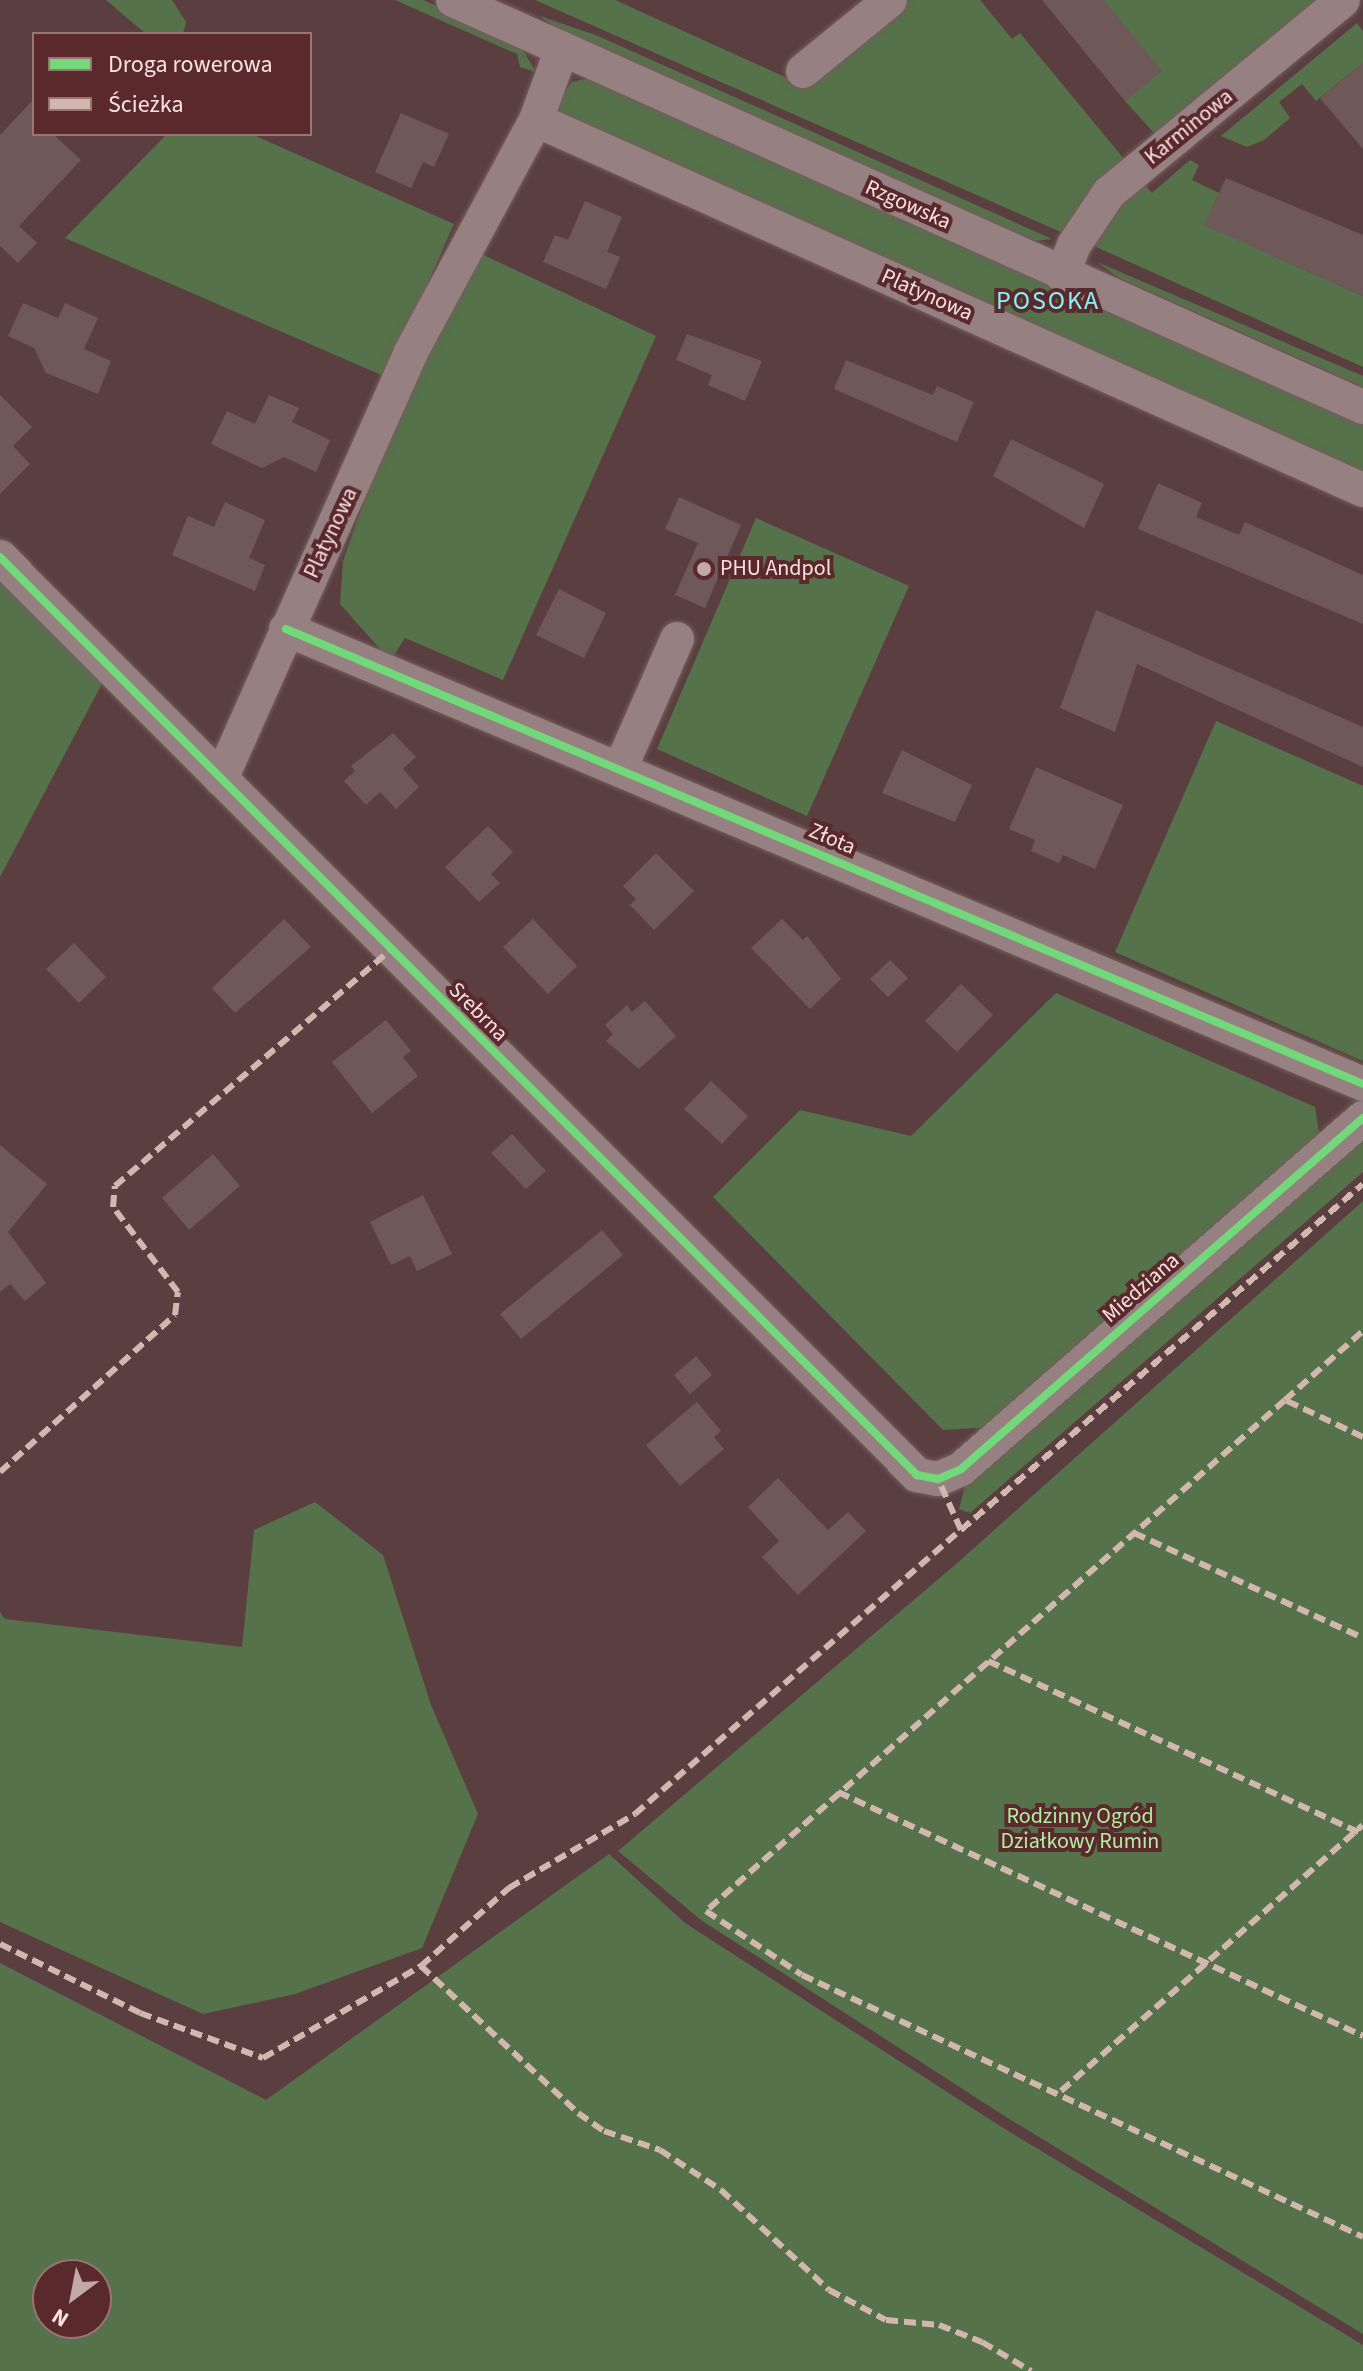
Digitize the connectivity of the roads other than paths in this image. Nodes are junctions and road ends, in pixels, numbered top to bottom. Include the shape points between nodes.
1 (453, 0) edge
2 (890, 0) edge
3 (1343, 0) edge
4 (506, 10) edge
5 (562, 49) junction
6 (803, 71) dead end
7 (536, 120) junction
8 (1062, 275) junction
9 (1363, 407) edge
10 (1363, 490) edge
11 (0, 557) edge
12 (286, 629) junction
13 (677, 639) dead end
14 (620, 769) junction
15 (221, 779) junction
16 (1363, 1084) edge
17 (1363, 1118) edge
18 (938, 1479) joint

1 - 4 street, Rzgowska
2 - 6 street
3 - 8 street, Karminowa via 1109,193
4 - 5 street, Rzgowska
5 - 7 street, Platynowa
5 - 8 street, Rzgowska
7 - 10 street, Platynowa
7 - 12 street, Platynowa via 411,352
8 - 9 street, Rzgowska
11 - 15 street, Srebrna
12 - 14 street, Złota
12 - 15 street, Platynowa
13 - 14 street
14 - 16 street, Złota
15 - 18 street, Srebrna via 917,1475
17 - 18 street, Miedziana via 961,1469

